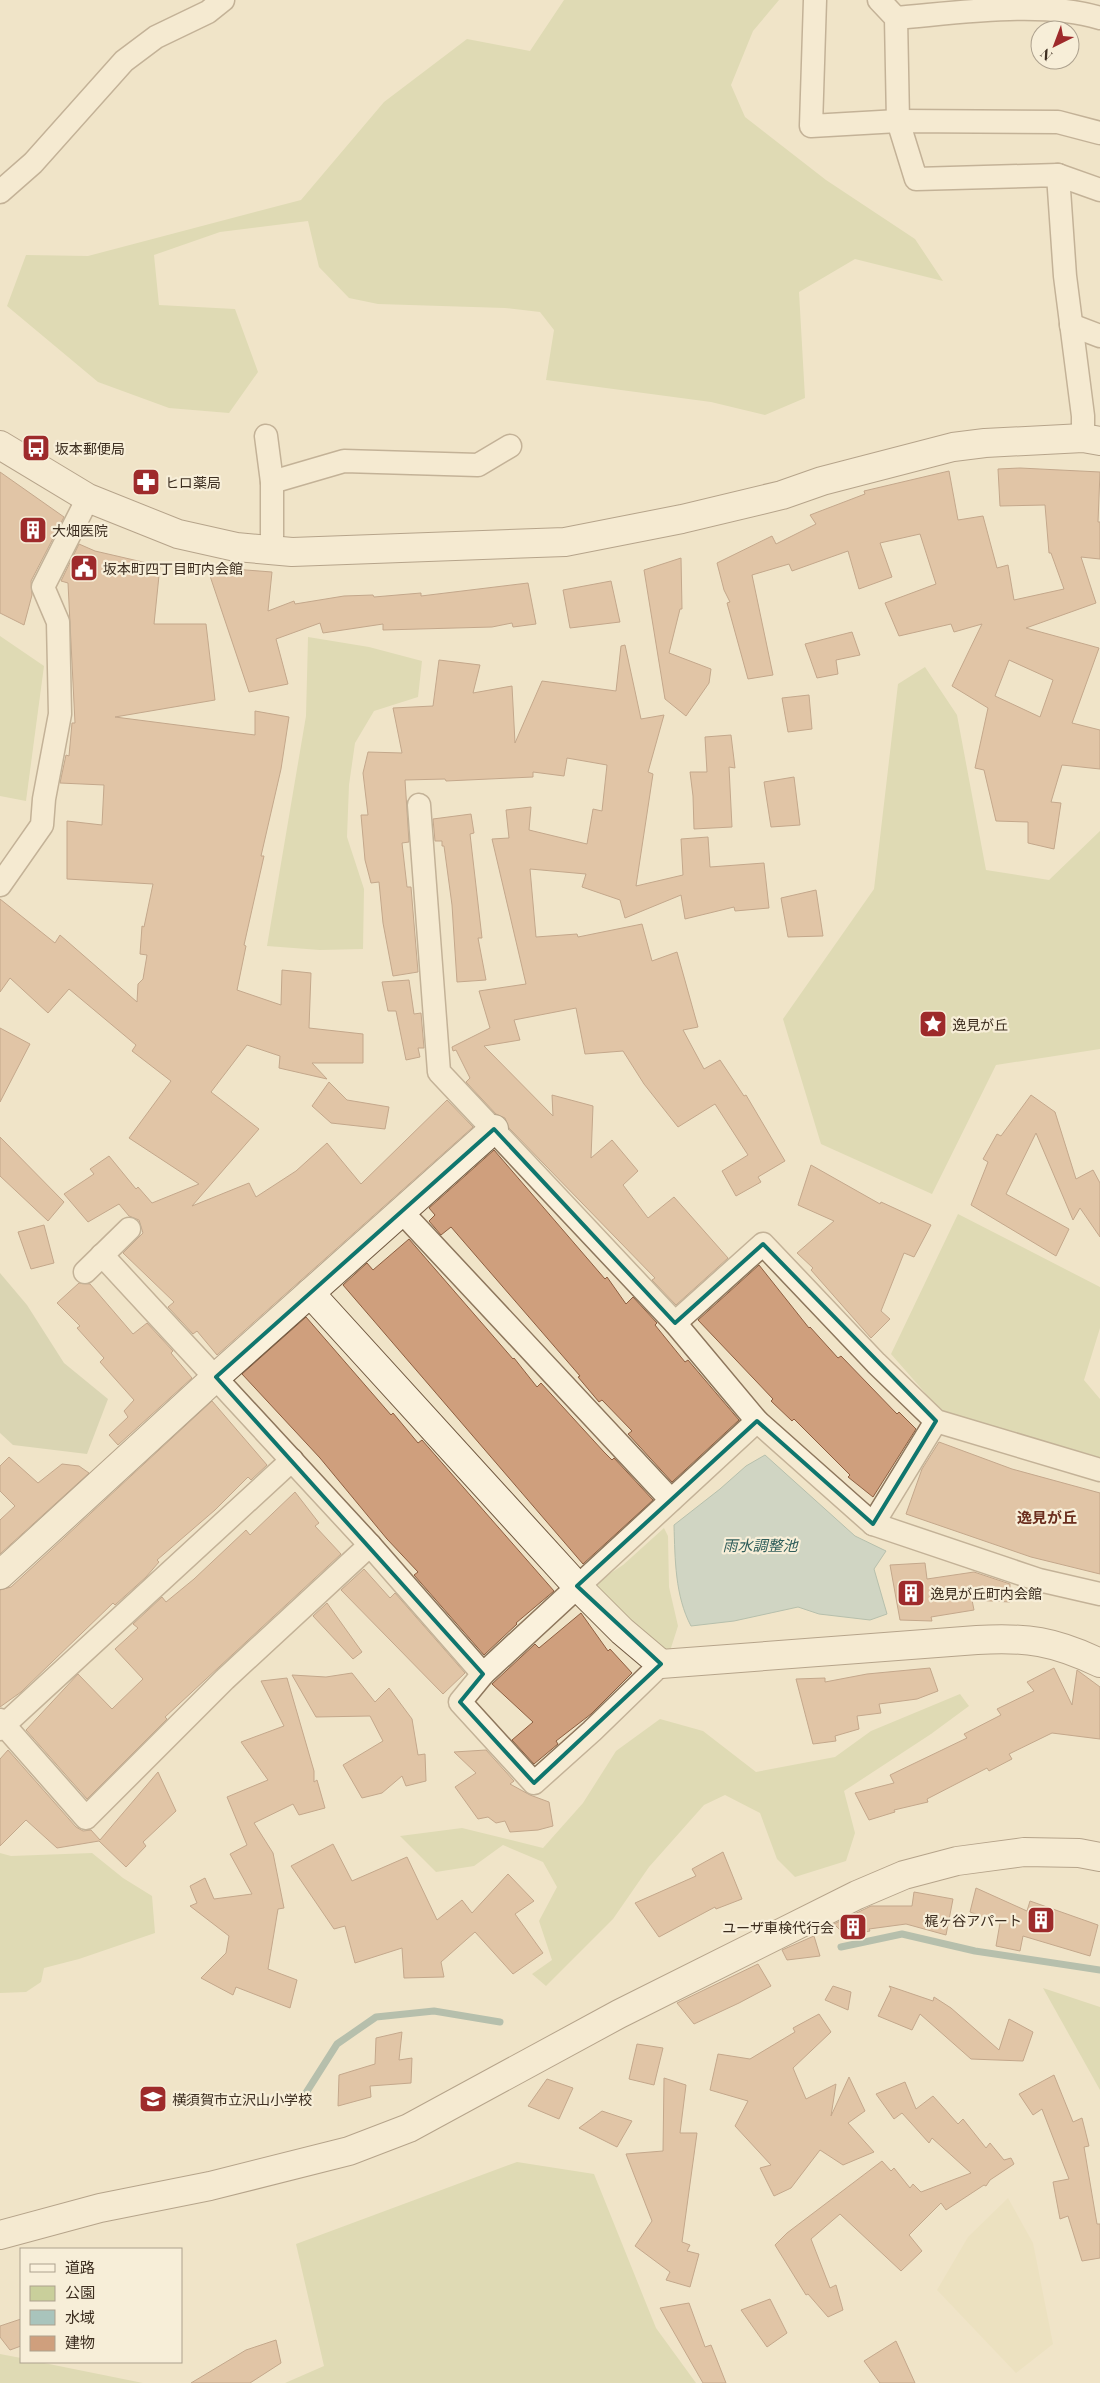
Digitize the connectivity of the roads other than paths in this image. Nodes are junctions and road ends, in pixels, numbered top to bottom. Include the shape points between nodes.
1 (224, 0) edge
2 (814, 0) edge
3 (879, 0) edge
4 (896, 18) junction
5 (1100, 18) edge
6 (898, 121) junction
7 (1100, 133) edge
8 (1058, 175) junction
9 (1100, 190) edge
10 (0, 192) edge
11 (1071, 326) junction
12 (1100, 336) edge
13 (266, 436) dead end
14 (1091, 439) edge
15 (0, 445) edge
16 (510, 446) dead end
17 (272, 482) junction
18 (88, 498) junction
19 (272, 550) junction
20 (419, 805) dead end
21 (0, 885) edge
22 (494, 1129) junction
23 (402, 1212) junction
24 (129, 1229) dead end
25 (102, 1255) junction
26 (85, 1272) dead end
27 (310, 1293) junction
28 (675, 1323) junction
29 (216, 1377) junction
30 (757, 1421) junction
31 (936, 1421) junction
32 (292, 1460) junction
33 (1100, 1470) edge
34 (671, 1500) junction
35 (873, 1524) junction
36 (370, 1545) junction
37 (0, 1575) edge
38 (577, 1586) junction
39 (1100, 1594) edge
40 (1100, 1663) edge
41 (661, 1664) junction
42 (483, 1674) junction
43 (2, 1725) edge
44 (1100, 1857) edge
45 (0, 2235) edge

1 - 10 street via 208,12 156,37 124,62 33,163
2 - 6 street via 811,126
3 - 4 street
4 - 5 street via 1006,8 1082,12
4 - 6 street
6 - 7 street via 1058,122
6 - 8 street via 916,180
8 - 9 street
8 - 11 street
11 - 12 street
11 - 14 street via 1083,416
13 - 17 street
14 - 19 street via 985,443 946,448 782,495 565,542 292,552
15 - 18 street
16 - 17 street via 478,465 344,461
17 - 19 street
18 - 19 street via 178,534 236,547
18 - 21 street via 43,587 58,622 60,714 42,825
20 - 22 street via 438,1072
22 - 23 street
22 - 28 street
23 - 27 street
23 - 34 street
24 - 25 street
25 - 26 street
25 - 29 street
27 - 29 street
27 - 38 street
28 - 30 street
28 - 31 street via 763,1244
29 - 32 street
29 - 37 street
30 - 34 street
30 - 35 street
31 - 33 street
31 - 35 street
32 - 36 street
32 - 43 street
34 - 38 street
35 - 39 street via 1038,1580
36 - 42 street
36 - 43 street via 225,1679 86,1818
38 - 41 street
38 - 42 street
40 - 41 street via 1048,1642 1021,1638
41 - 42 street via 534,1782 460,1702
44 - 45 street via 1078,1852 1024,1852 957,1861 904,1874 619,2014 409,2128 340,2154 210,2186 100,2208

